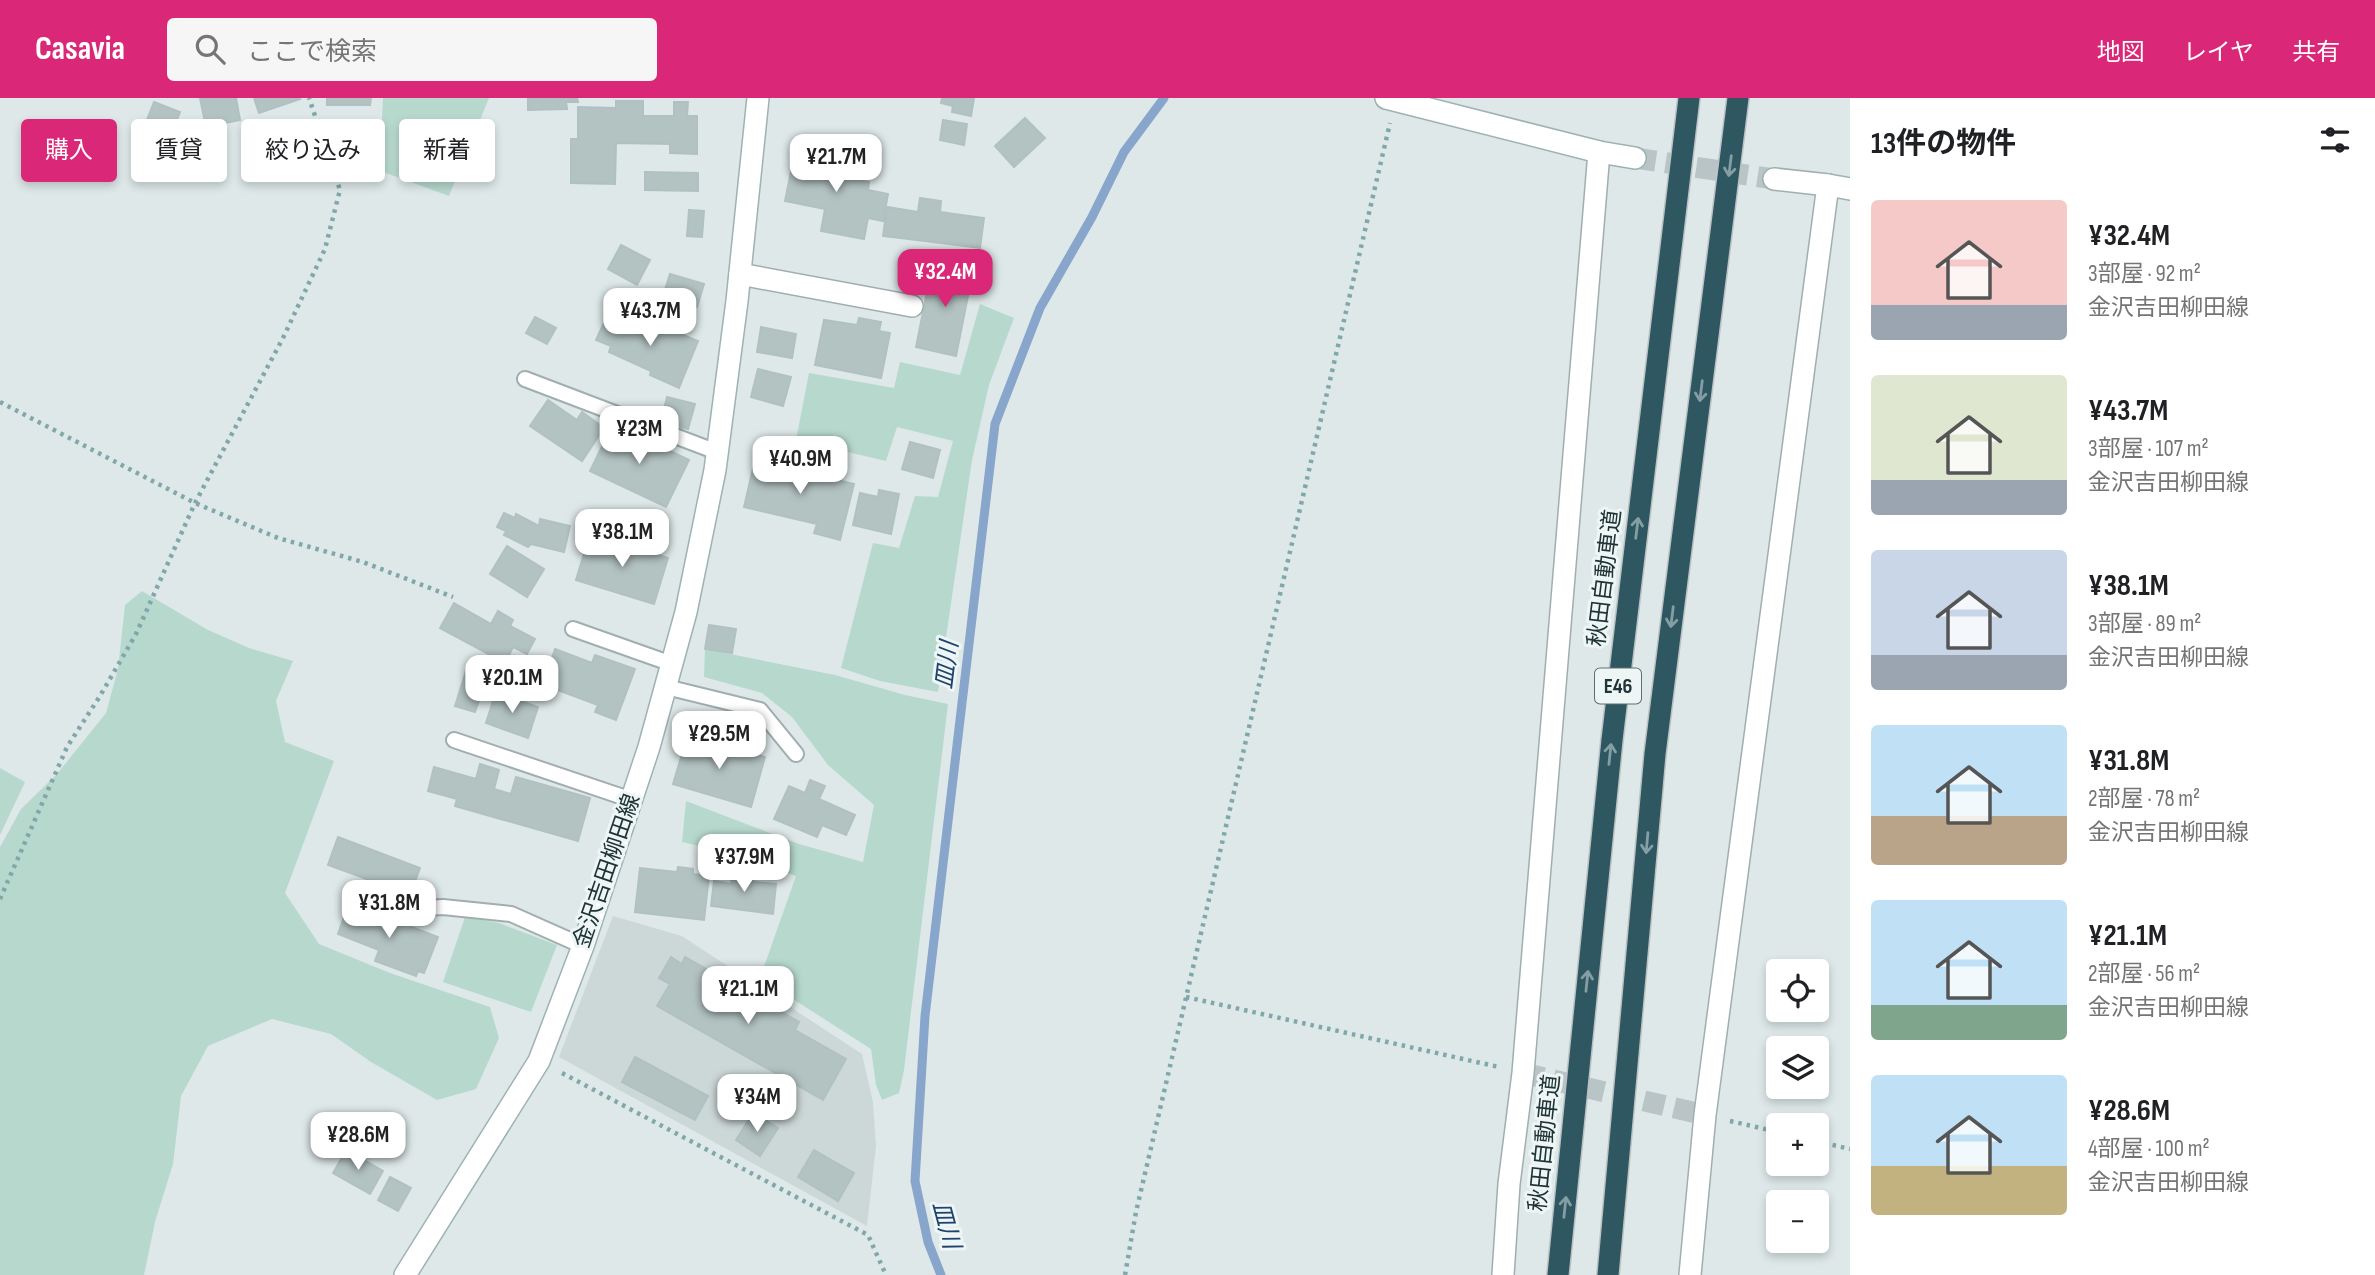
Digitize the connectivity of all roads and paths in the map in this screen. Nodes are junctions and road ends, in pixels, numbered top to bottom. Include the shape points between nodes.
1 (309, 98) edge
2 (758, 98) edge
3 (1689, 98) edge
4 (1738, 98) edge
5 (1391, 99) edge
6 (1599, 152) junction
7 (1634, 158) tunnel mouth
8 (1774, 178) tunnel mouth
9 (1828, 185) junction
10 (1850, 189) edge
11 (740, 274) junction
12 (912, 306) dead end
13 (525, 379) dead end
14 (0, 402) edge
15 (717, 452) junction
16 (195, 503) junction
17 (453, 597) dead end
18 (573, 629) dead end
19 (672, 664) junction
20 (666, 687) junction
21 (454, 740) dead end
22 (796, 754) dead end
23 (632, 800) junction
24 (0, 899) edge
25 (396, 906) dead end
26 (583, 946) junction
27 (1186, 997) junction
28 (539, 1061) junction
29 (1523, 1073) junction
30 (1705, 1115) junction
31 (1766, 1129) edge
32 (1829, 1144) edge
33 (1850, 1149) edge
34 (405, 1275) edge
35 (886, 1275) edge
36 (1125, 1275) edge
37 (1503, 1275) edge
38 (1558, 1275) edge
39 (1608, 1275) edge
40 (1690, 1275) edge

1 - 16 path via 340,190 325,249
2 - 11 street, 金沢吉田柳田線
38 -> 3 highway, 秋田自動車道 / E46 via 1612,740
4 -> 39 highway, E46 via 1655,754
5 - 6 street
5 - 27 path
6 - 7 street
6 - 29 street
8 - 9 street
9 - 10 street
9 - 30 street
11 - 12 street
11 - 15 street, 金沢吉田柳田線
13 - 15 lane
14 - 16 path
15 - 19 street, 金沢吉田柳田線
16 - 17 path via 278,538 363,562
16 - 24 path via 136,634 67,747
18 - 19 lane
19 - 20 street, 金沢吉田柳田線
20 - 22 lane via 760,710
20 - 23 street, 金沢吉田柳田線
21 - 23 lane
23 - 26 street, 金沢吉田柳田線
25 - 26 lane via 511,914
26 - 28 street, 金沢吉田柳田線
27 - 29 path
27 - 36 path
28 - 34 street, 金沢吉田柳田線
28 - 35 path via 868,1236
29 - 37 street
30 - 31 path
30 - 40 street
32 - 33 path

